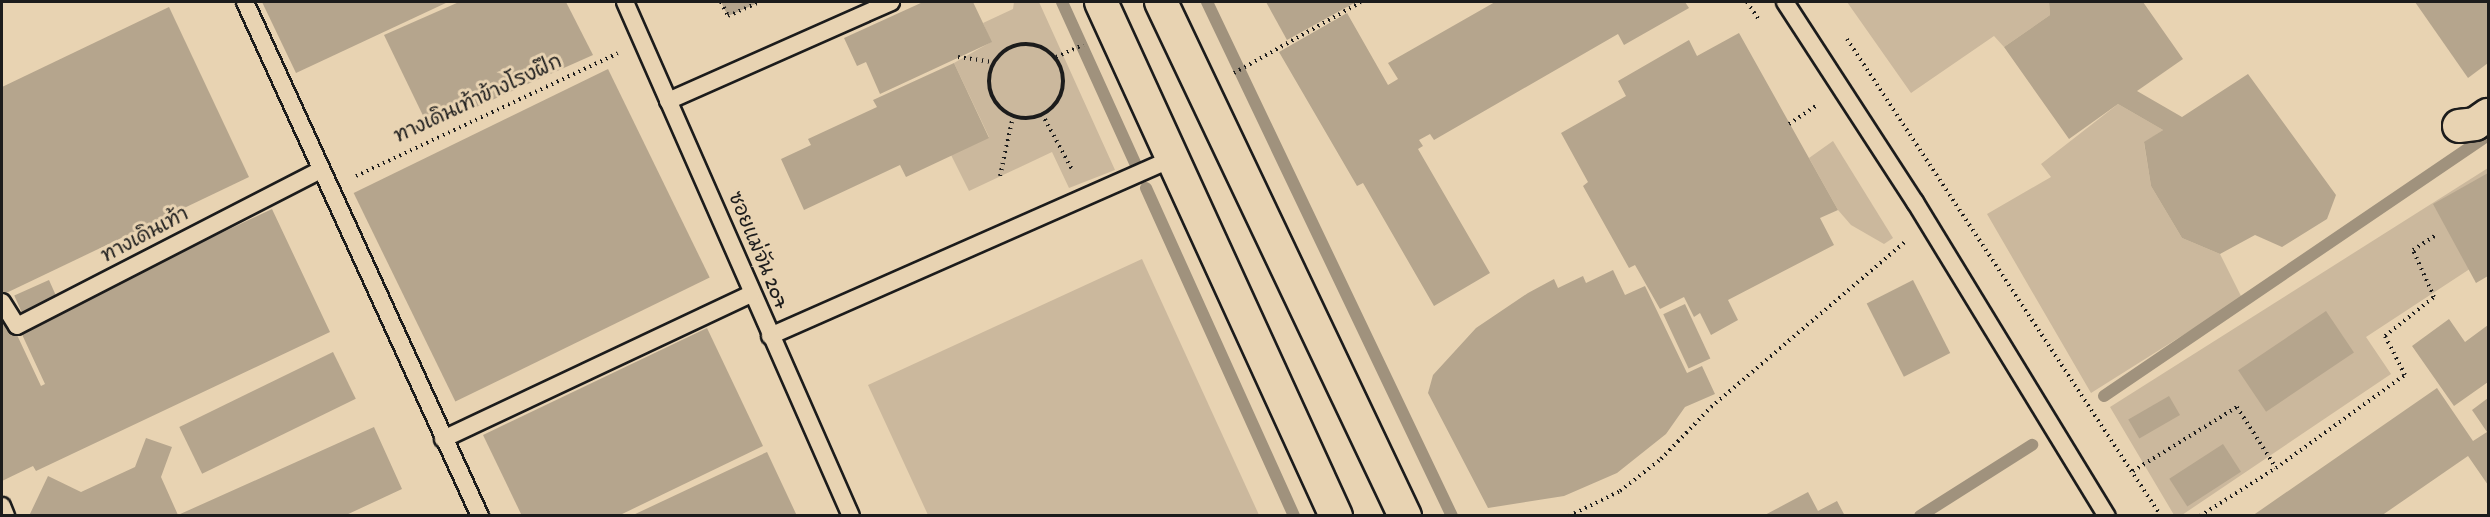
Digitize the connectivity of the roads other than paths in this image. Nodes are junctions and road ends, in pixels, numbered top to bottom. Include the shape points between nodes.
1 (246, 2) edge
2 (625, 2) edge
3 (891, 2) edge
4 (1101, 2) edge
5 (1161, 2) edge
6 (1785, 2) edge
7 (668, 101) junction
8 (2488, 115) edge
9 (2459, 126) dead end
10 (1172, 159) junction
11 (320, 170) junction
12 (751, 294) junction
13 (2, 302) edge
14 (770, 336) junction
15 (443, 439) junction
16 (2, 506) edge
17 (6, 516) edge
18 (480, 516) edge
19 (851, 516) edge
20 (1336, 516) edge
21 (1405, 516) edge
22 (2106, 516) edge

1 - 11 lane
2 - 7 lane, ซอยแม่จัน 207
3 - 7 lane
4 - 10 street
5 - 21 street
6 - 22 lane via 1932,231
7 - 12 lane, ซอยแม่จัน 207
8 - 9 street via 2475,124
10 - 14 lane
10 - 20 street
11 - 13 lane, ทางเดินเท้า via 16,326
11 - 15 lane
12 - 14 lane, ซอยแม่จัน 207
12 - 15 lane
14 - 19 lane, ซอยแม่จัน 207
15 - 18 lane
16 - 17 lane

